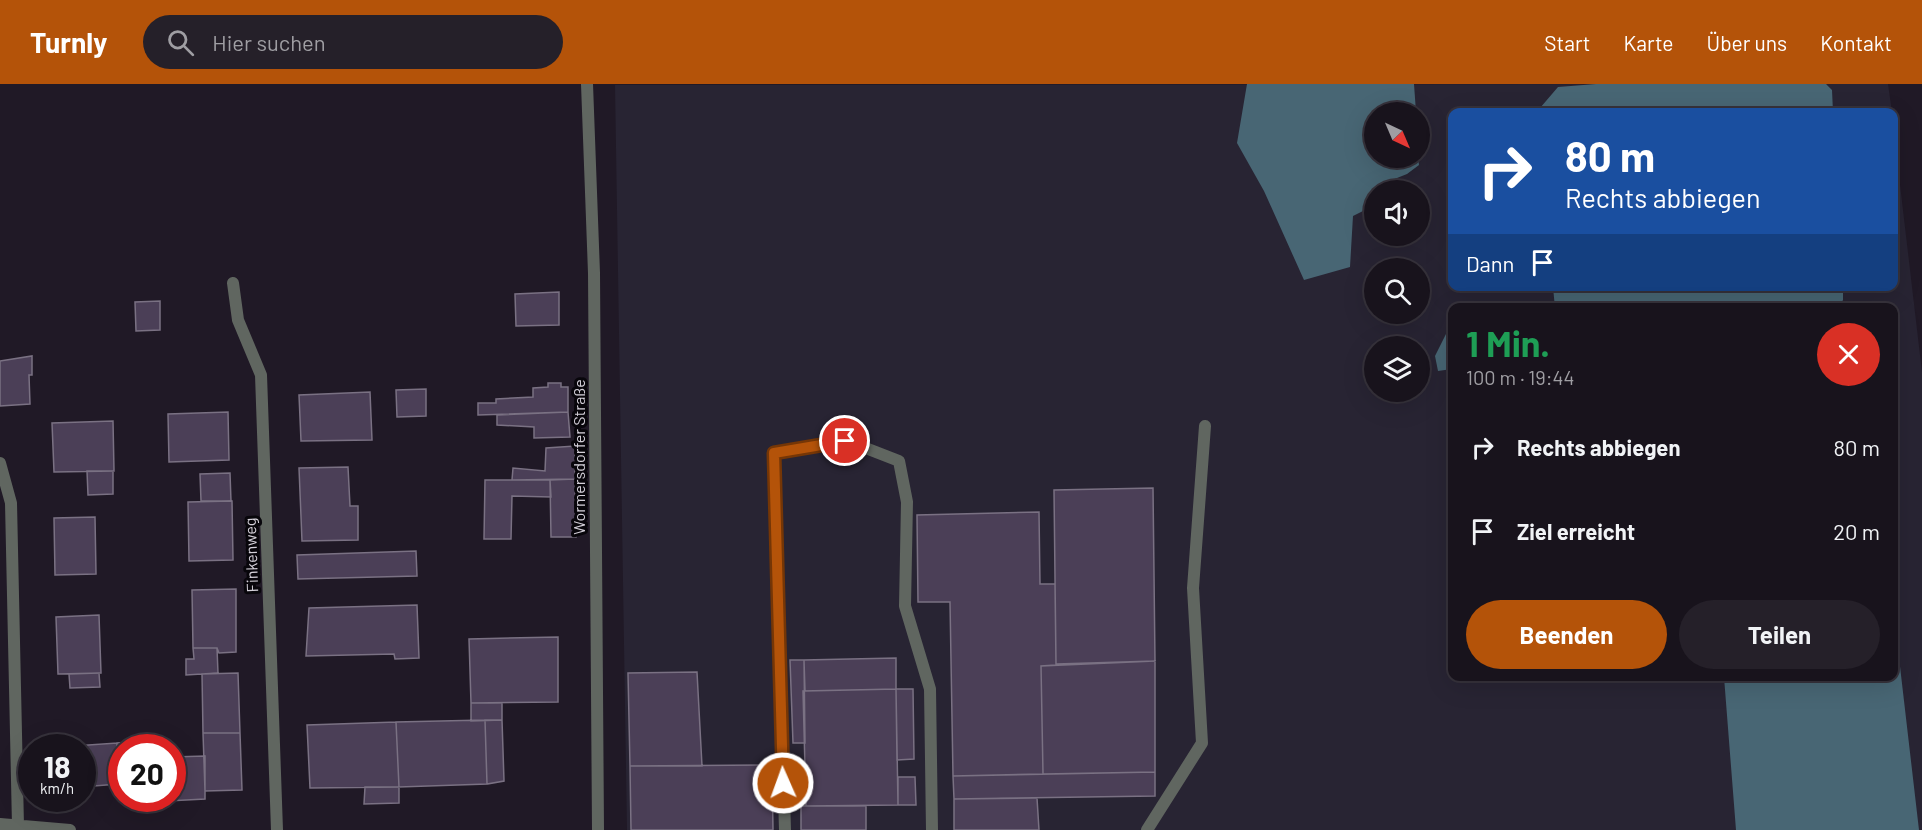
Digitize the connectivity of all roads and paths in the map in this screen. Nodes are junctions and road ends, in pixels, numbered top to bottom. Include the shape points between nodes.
1 (587, 84) edge
2 (234, 284) dead end
3 (1205, 426) dead end
4 (0, 463) edge
5 (0, 824) edge
6 (18, 826) junction
7 (70, 830) edge
8 (277, 830) edge
9 (598, 830) edge
10 (785, 830) edge
11 (932, 830) edge
12 (1147, 830) edge

1 - 9 street, Wormersdorfer Straße via 594,273
2 - 8 street, Finkenweg via 238,320 261,375
3 - 12 street via 1194,588 1202,743
4 - 6 street via 11,503
5 - 6 street
6 - 7 street
10 - 11 street via 774,453 845,441 899,461 906,502 905,606 930,689

